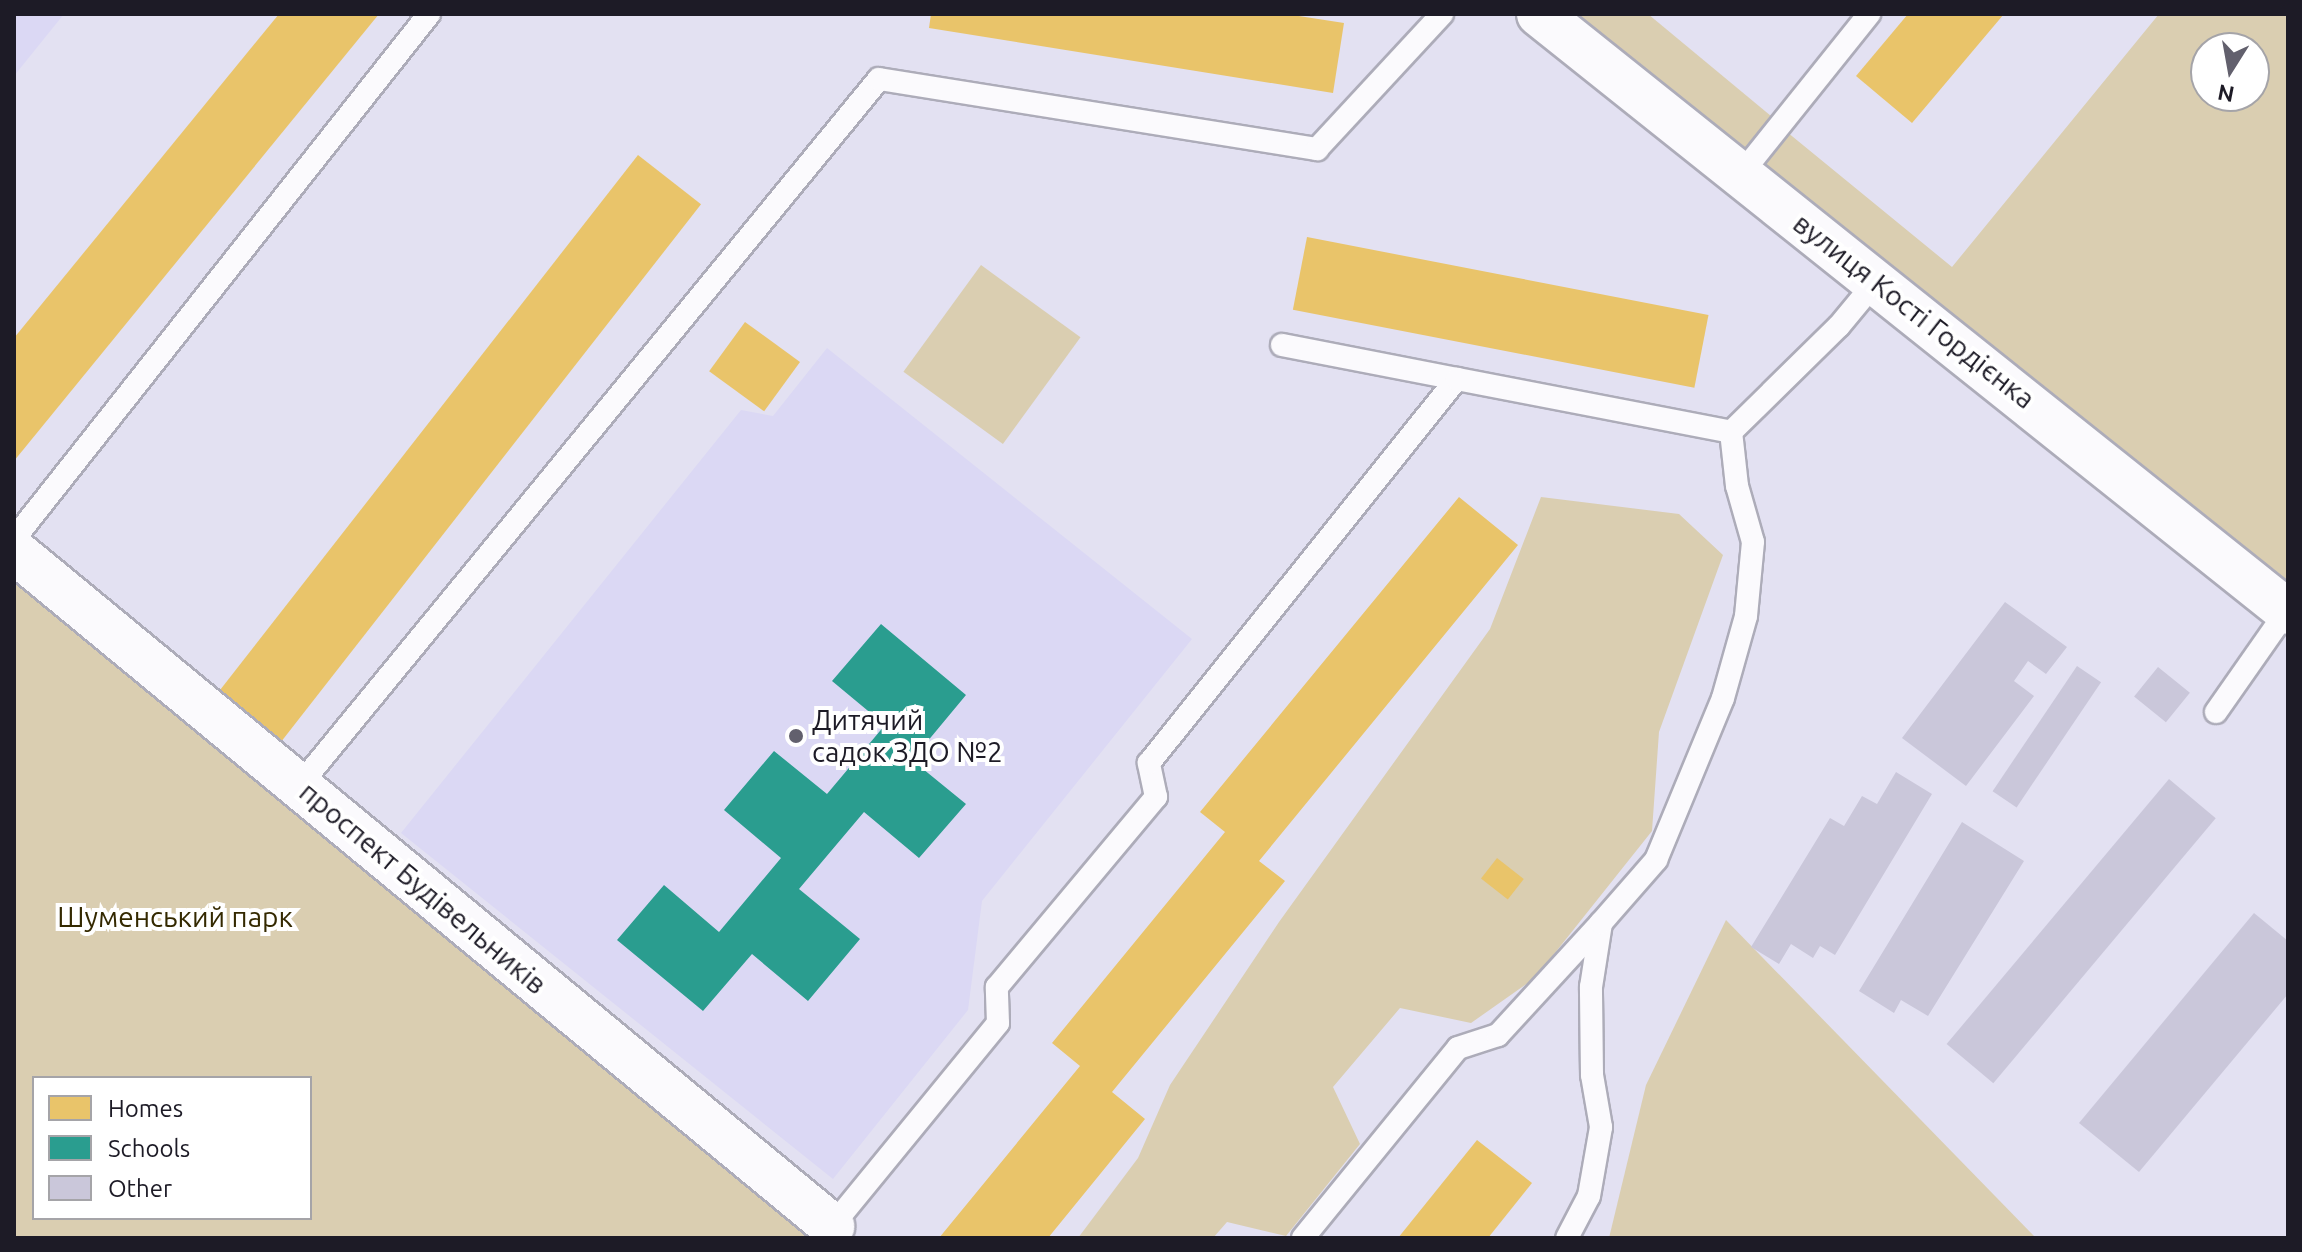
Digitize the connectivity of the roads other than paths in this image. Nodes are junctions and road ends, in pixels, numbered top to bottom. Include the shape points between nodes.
1 (429, 14) edge
2 (1442, 14) edge
3 (1539, 14) edge
4 (1869, 14) edge
5 (1741, 174) junction
6 (1877, 280) junction
7 (1282, 345) dead end
8 (1457, 379) junction
9 (1731, 432) junction
10 (14, 539) edge
11 (14, 551) edge
12 (2287, 612) edge
13 (2216, 712) dead end
14 (299, 786) junction
15 (1601, 923) junction
16 (832, 1226) joint
17 (1303, 1238) edge
18 (1567, 1238) edge

1 - 10 lane
2 - 14 lane via 1317,149 879,79
3 - 5 street, вулиця Кості Гордієнка
4 - 5 lane
5 - 6 street, вулиця Кості Гордієнка
6 - 9 lane via 1839,326
6 - 12 street, вулиця Кості Гордієнка
7 - 8 lane
8 - 9 lane
8 - 16 lane via 1149,763 1156,797 997,987 998,1023
9 - 15 lane via 1737,486 1753,542 1746,616 1698,766 1656,860
11 - 14 street, проспект Будівельників
12 - 13 lane
14 - 16 street, проспект Будівельників
15 - 17 lane via 1498,1035 1458,1048
15 - 18 lane via 1591,987 1592,1075 1601,1127 1589,1196

